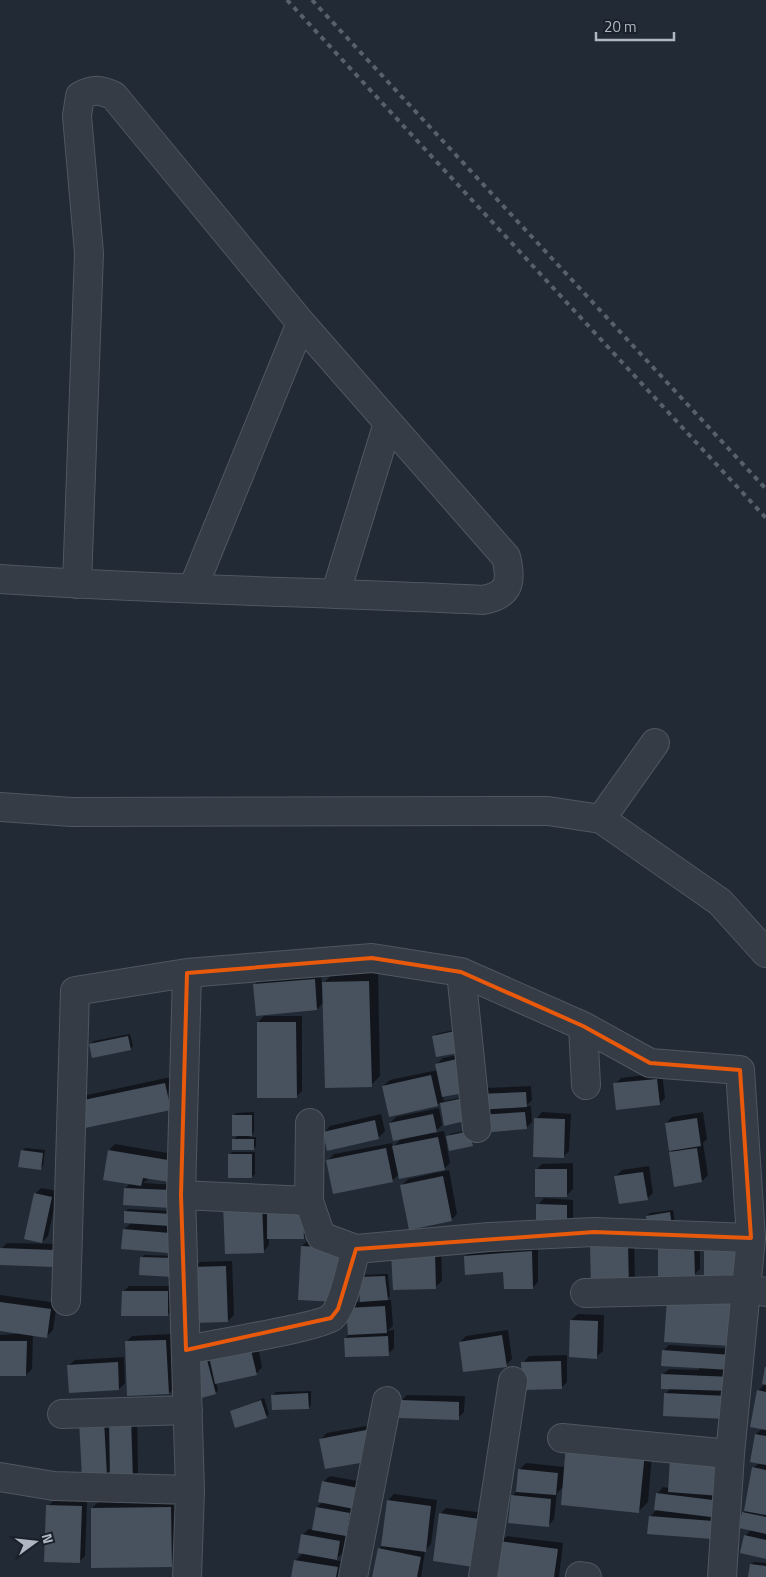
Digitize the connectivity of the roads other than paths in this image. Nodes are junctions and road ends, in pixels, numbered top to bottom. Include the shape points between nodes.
1 (301, 323) junction
2 (388, 423) junction
3 (0, 579) edge
4 (76, 584) junction
5 (193, 588) junction
6 (336, 592) junction
7 (655, 743) dead end
8 (0, 807) edge
9 (601, 819) junction
10 (766, 953) edge
11 (461, 972) junction
12 (187, 973) junction
13 (584, 1026) junction
14 (586, 1085) dead end
15 (310, 1123) dead end
16 (477, 1128) dead end
17 (181, 1195) junction
18 (308, 1201) junction
19 (356, 1249) junction
20 (755, 1251) edge
21 (756, 1290) edge
22 (585, 1294) dead end
23 (66, 1301) dead end
24 (186, 1350) junction
25 (513, 1381) dead end
26 (387, 1401) dead end
27 (188, 1410) junction
28 (62, 1414) dead end
29 (562, 1438) dead end
30 (730, 1454) junction
31 (0, 1477) edge
32 (190, 1490) junction
33 (580, 1576) edge
34 (187, 1577) edge
35 (353, 1577) edge
36 (483, 1577) edge
37 (587, 1577) edge
38 (722, 1577) edge

1 - 2 street
1 - 4 street via 114,96 101,89 80,96 77,116 89,254
1 - 5 street
2 - 6 street
2 - 6 street via 506,557 510,576 503,592 496,598 483,600
3 - 4 street
4 - 5 street
5 - 6 street
7 - 9 street
8 - 9 street via 72,812 548,811
9 - 10 street via 720,902
11 - 12 street via 372,958
11 - 13 street
11 - 16 street
12 - 17 street
12 - 23 street via 75,991
13 - 14 street
13 - 20 street via 650,1063 740,1070
15 - 18 street
17 - 18 street
17 - 24 street
18 - 19 street via 321,1236
19 - 20 street via 594,1232
19 - 24 street via 338,1309 331,1318
20 - 21 street
21 - 22 street
21 - 30 street
24 - 27 street
25 - 36 street
26 - 35 street
27 - 28 street
27 - 32 street
29 - 30 street
30 - 38 street
31 - 32 street via 54,1486
32 - 34 street
33 - 37 street

